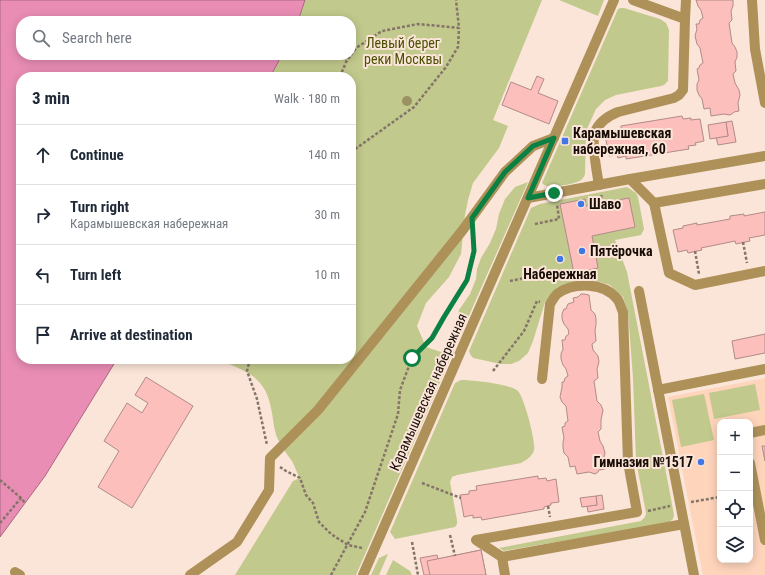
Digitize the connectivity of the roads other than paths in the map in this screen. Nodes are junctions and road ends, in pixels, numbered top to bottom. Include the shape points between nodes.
1 (614, 0) edge
2 (633, 0) edge
3 (686, 0) edge
4 (752, 0) edge
5 (685, 19) junction
6 (765, 103) edge
7 (554, 138) junction
8 (765, 156) edge
9 (630, 180) junction
10 (765, 184) edge
11 (599, 185) junction
12 (528, 198) junction
13 (654, 203) junction
14 (765, 271) edge
15 (639, 291) dead end
16 (356, 363) edge
17 (355, 364) edge
18 (765, 369) edge
19 (542, 379) dead end
20 (658, 390) junction
21 (765, 430) edge
22 (753, 432) edge
23 (753, 478) edge
24 (684, 524) junction
25 (765, 540) edge
26 (502, 557) junction
27 (190, 575) edge
28 (363, 575) edge
29 (505, 575) edge
30 (694, 575) edge

1 - 7 street, Карамышевская набережная
2 - 5 street
3 - 5 street
4 - 6 street via 755,49
5 - 11 street via 683,90 679,96 618,112 601,123 595,134 594,150
7 - 12 street, Карамышевская набережная
7 - 16 street via 533,146 505,172 472,218
8 - 9 street
9 - 11 street
9 - 13 street
10 - 13 street
11 - 12 street
12 - 28 street, Карамышевская набережная
13 - 14 street via 669,273 695,285
15 - 20 street
17 - 27 street via 318,410 270,458 269,490 237,542
18 - 20 street
19 - 26 street via 550,304 556,295 566,289 582,285 599,287 608,292 617,300 623,312 628,462 637,512 476,540
20 - 24 street
21 - 22 street
23 - 25 street
24 - 26 street
24 - 30 street
26 - 29 street

